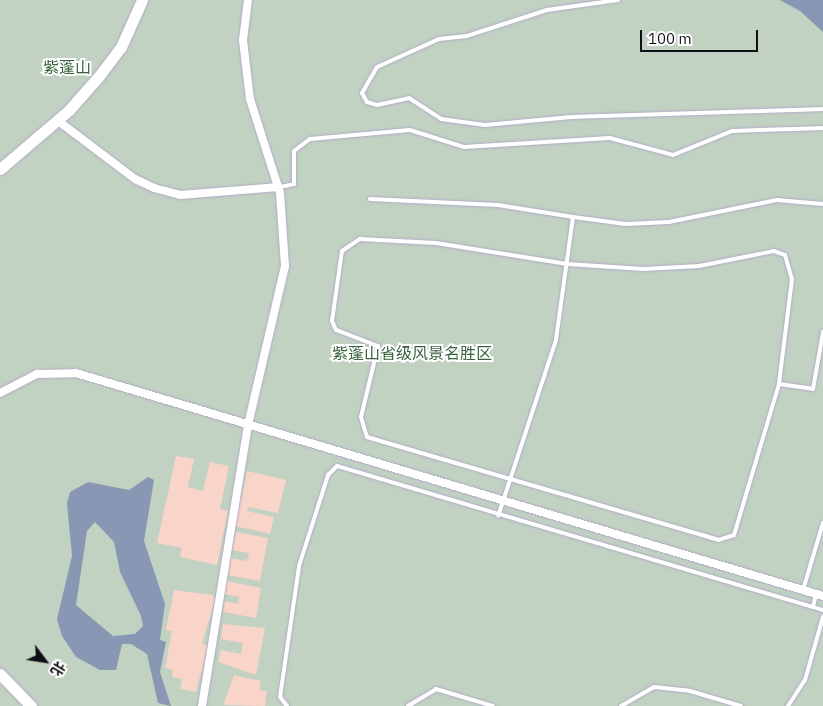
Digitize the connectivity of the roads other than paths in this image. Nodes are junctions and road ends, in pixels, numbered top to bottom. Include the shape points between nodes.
1 (142, 0) edge
2 (248, 0) edge
3 (618, 0) edge
4 (823, 109) edge
5 (57, 120) junction
6 (823, 128) edge
7 (0, 169) edge
8 (279, 187) junction
9 (370, 199) dead end
10 (823, 204) edge
11 (573, 217) junction
12 (567, 264) junction
13 (823, 332) edge
14 (779, 384) junction
15 (0, 393) edge
16 (248, 424) junction
17 (509, 479) junction
18 (502, 503) junction
19 (498, 516) junction
20 (823, 523) edge
21 (803, 590) junction
22 (820, 595) edge
23 (812, 607) junction
24 (823, 610) edge
25 (823, 617) edge
26 (0, 674) edge
27 (31, 706) edge
28 (202, 706) edge
29 (288, 706) edge
30 (408, 706) edge
31 (493, 706) edge
32 (621, 706) edge
33 (740, 706) edge
34 (788, 706) edge

1 - 5 street via 111,62
2 - 8 street via 243,40 250,99
3 - 4 lane via 547,10 468,36 439,39 376,67 362,93 372,103 409,98 440,119 485,125 572,117
5 - 7 street
5 - 8 street via 135,179 154,188 180,194
6 - 8 lane via 732,131 673,155 610,138 464,147 404,130 310,138 294,150 294,184
8 - 16 street via 284,230 282,292
9 - 11 lane via 498,205
10 - 11 lane via 777,200 670,222 626,224
11 - 12 lane
12 - 14 lane via 644,269 699,266 782,253 790,263 792,279
12 - 17 lane via 556,340
12 - 17 lane via 436,243 388,240 360,239 342,252 331,301 332,324 340,332 375,341 379,349 361,429 368,437
13 - 14 lane via 813,389
14 - 17 lane via 734,535 727,540
15 - 16 street via 37,374 76,373
16 - 18 street
16 - 28 street
17 - 18 lane
18 - 19 lane
18 - 21 street
19 - 23 lane
19 - 29 lane via 339,466 333,468 300,566 280,697
20 - 21 lane
21 - 22 street
22 - 23 lane
23 - 24 lane
25 - 34 lane via 805,680
26 - 27 street
30 - 31 lane via 436,688
32 - 33 lane via 654,687 690,691

